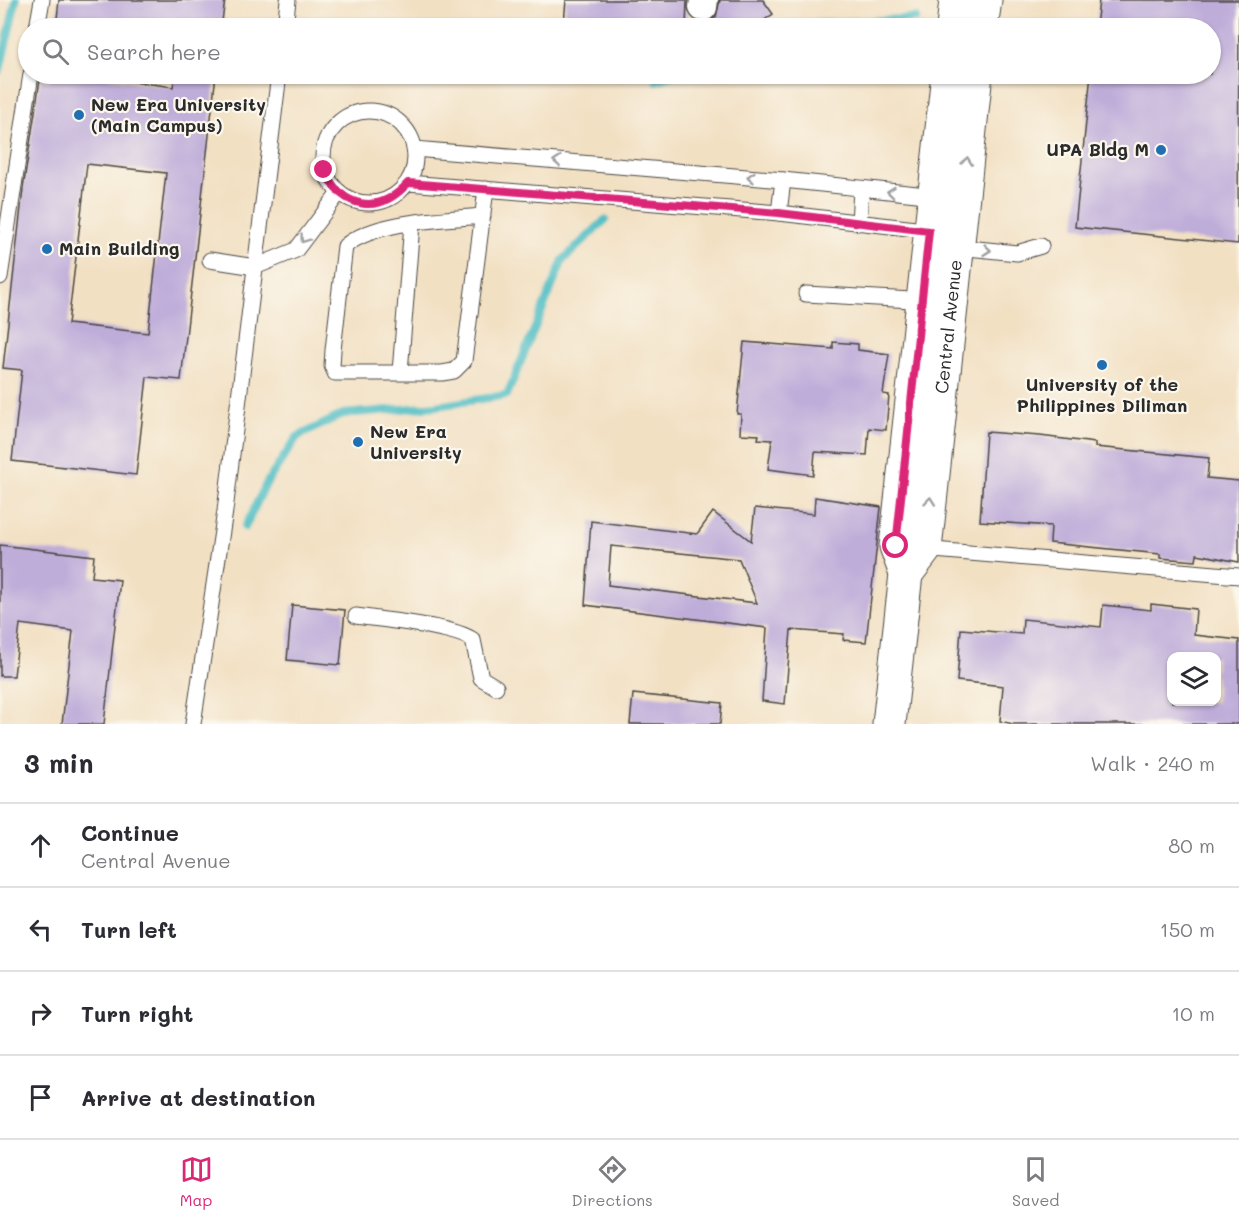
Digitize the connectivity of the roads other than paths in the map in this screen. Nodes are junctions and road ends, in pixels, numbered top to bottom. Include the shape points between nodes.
1 (42, 0) edge
2 (288, 0) edge
3 (956, 0) edge
4 (985, 0) edge
5 (39, 18) edge
6 (286, 18) edge
7 (954, 18) edge
8 (982, 18) edge
9 (29, 84) edge
10 (278, 84) edge
11 (948, 84) edge
12 (974, 84) edge
13 (414, 149) junction
14 (783, 180) junction
15 (408, 183) junction
16 (486, 189) junction
17 (861, 189) junction
18 (339, 192) junction
19 (948, 198) junction
20 (779, 213) junction
21 (483, 216) junction
22 (859, 223) junction
23 (412, 224) junction
24 (949, 237) junction
25 (1041, 246) dead end
26 (210, 260) dead end
27 (255, 267) junction
28 (0, 277) edge
29 (806, 294) dead end
30 (912, 300) dead end
31 (400, 372) junction
32 (909, 556) junction
33 (1239, 576) edge
34 (356, 616) dead end
35 (496, 687) dead end
36 (193, 724) edge
37 (889, 724) edge

1 - 5 lane
2 - 6 lane
3 - 7 main road
4 - 8 main road
9 - 28 lane
10 - 27 lane
11 - 19 main road, Central Avenue
19 -> 12 main road, Central Avenue
14 -> 13 lane
13 - 15 lane via 414,171
13 - 18 lane via 408,132 388,115 376,111 350,115 339,122 324,144 324,170
14 - 17 lane
14 - 20 lane
15 - 16 lane
15 - 18 lane via 388,200 375,204 362,204
16 - 20 lane
16 - 21 lane
19 -> 17 lane
17 - 22 lane
18 -> 27 lane via 296,250
19 - 24 main road, Central Avenue
20 - 22 lane
21 - 23 lane
21 - 31 lane via 464,361 454,371
22 - 24 lane
23 - 31 lane
23 - 31 lane via 355,237 345,246 333,350 335,372
24 -> 25 lane via 1017,253
24 - 32 main road, Central Avenue
26 - 27 lane
27 - 36 lane via 225,511
29 - 30 lane
32 - 33 lane
32 - 37 main road, Central Avenue
34 - 35 lane via 469,637 481,678

